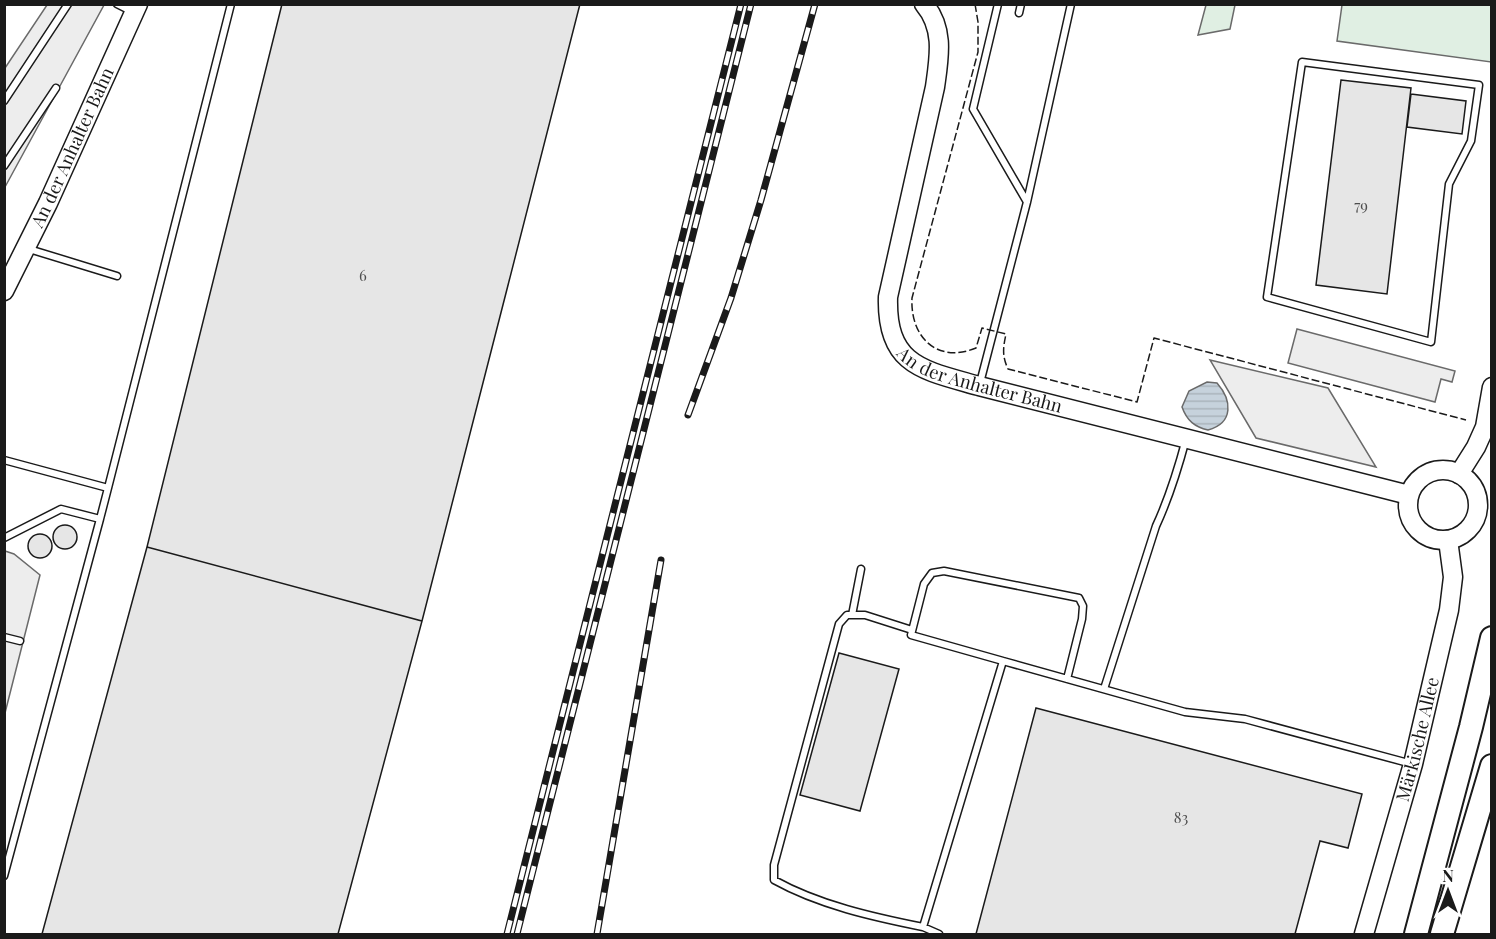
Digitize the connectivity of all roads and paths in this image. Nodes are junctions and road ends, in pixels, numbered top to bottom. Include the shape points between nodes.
1 (68, 4) edge
2 (117, 4) edge
3 (231, 4) edge
4 (924, 4) edge
5 (998, 4) edge
6 (1021, 4) edge
7 (1071, 4) edge
8 (135, 8) edge
9 (1019, 13) dead end
10 (56, 88) dead end
11 (4, 101) edge
12 (4, 166) edge
13 (1027, 202) junction
14 (26, 248) junction
15 (117, 276) dead end
16 (4, 291) edge
17 (1431, 342) joint
18 (979, 387) junction
19 (1491, 387) edge
20 (1186, 437) junction
21 (4, 460) edge
22 (1459, 474) junction
23 (108, 488) junction
24 (1409, 495) junction
25 (100, 519) junction
26 (4, 538) edge
27 (1448, 540) junction
28 (861, 569) dead end
29 (852, 615) junction
30 (912, 630) junction
31 (4, 637) edge
32 (1491, 638) edge
33 (20, 641) dead end
34 (1003, 661) junction
35 (1067, 679) junction
36 (1104, 689) junction
37 (1413, 764) junction
38 (1491, 766) edge
39 (4, 876) edge
40 (923, 927) junction
41 (939, 934) edge
42 (1364, 934) edge
43 (1416, 934) edge
44 (1442, 934) edge

1 - 11 lane
2 - 8 lane
3 - 23 lane
4 - 18 street, An der Anhalter Bahn via 935,20 939,58 891,280 887,316 896,345 905,357 917,366
5 - 13 lane via 973,109
6 - 9 lane
7 - 13 lane
8 - 14 street, An der Anhalter Bahn
10 - 12 lane
13 - 18 lane
14 - 15 lane
14 - 16 street, An der Anhalter Bahn
17 - 17 lane via 1449,184 1471,141 1479,85 1302,62 1267,297
18 - 20 street, An der Anhalter Bahn
19 - 22 street via 1485,427
20 - 24 street, An der Anhalter Bahn
20 - 36 lane
21 - 23 lane
22 - 24 street via 1429,473
22 - 27 street via 1475,489 1478,511 1468,530
23 - 25 lane
24 - 27 street via 1410,518 1416,528 1436,540
25 - 26 lane via 61,509
25 - 39 lane
27 - 37 street, Märkische Allee via 1453,577 1449,610
28 - 29 lane
29 - 30 lane via 865,615
29 - 40 lane via 839,624 774,865 774,880 791,890 870,917
30 - 34 lane via 911,635
30 - 35 lane via 924,584 932,573 944,571 1079,598 1082,619
31 - 33 lane
32 - 43 highway
34 - 35 lane
34 - 40 lane
35 - 36 lane
36 - 37 lane via 1185,712 1245,719
37 - 42 street, Märkische Allee
38 - 44 highway
40 - 41 lane

